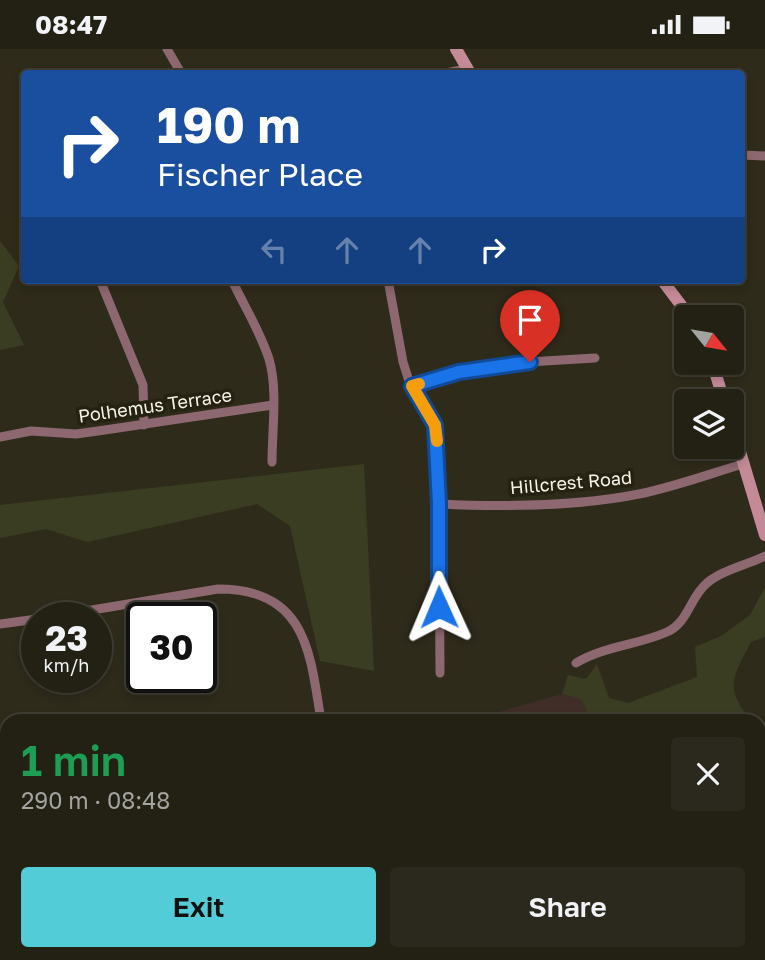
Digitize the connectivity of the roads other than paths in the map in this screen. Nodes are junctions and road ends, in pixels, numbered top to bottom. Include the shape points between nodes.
1 (167, 49) edge
2 (456, 49) edge
3 (179, 70) edge
4 (467, 70) edge
5 (745, 155) edge
6 (765, 156) edge
7 (102, 284) edge
8 (234, 284) edge
9 (389, 284) edge
10 (665, 284) edge
11 (681, 305) edge
12 (594, 358) dead end
13 (412, 386) junction
14 (273, 405) junction
15 (144, 425) junction
16 (0, 437) edge
17 (742, 459) edge
18 (272, 462) dead end
19 (743, 464) junction
20 (439, 504) junction
21 (765, 535) edge
22 (765, 556) edge
23 (112, 607) edge
24 (21, 621) edge
25 (0, 624) edge
26 (576, 663) dead end
27 (440, 673) dead end
28 (320, 714) edge

1 - 3 street
2 - 4 street
5 - 6 street
7 - 15 street via 143,385
8 - 14 street via 269,358
9 - 13 street
10 - 11 street
12 - 13 street via 511,363
13 - 20 street via 435,425
14 - 15 street, Polhemus Terrace
14 - 18 street
15 - 16 street, Polhemus Terrace
17 - 19 street
19 - 20 street, Hillcrest Road via 639,494 604,499 555,504
19 - 21 street
20 - 27 street
22 - 26 street via 707,583 681,623 667,632
23 - 28 street via 218,589 263,596 285,610 304,637
24 - 25 street

